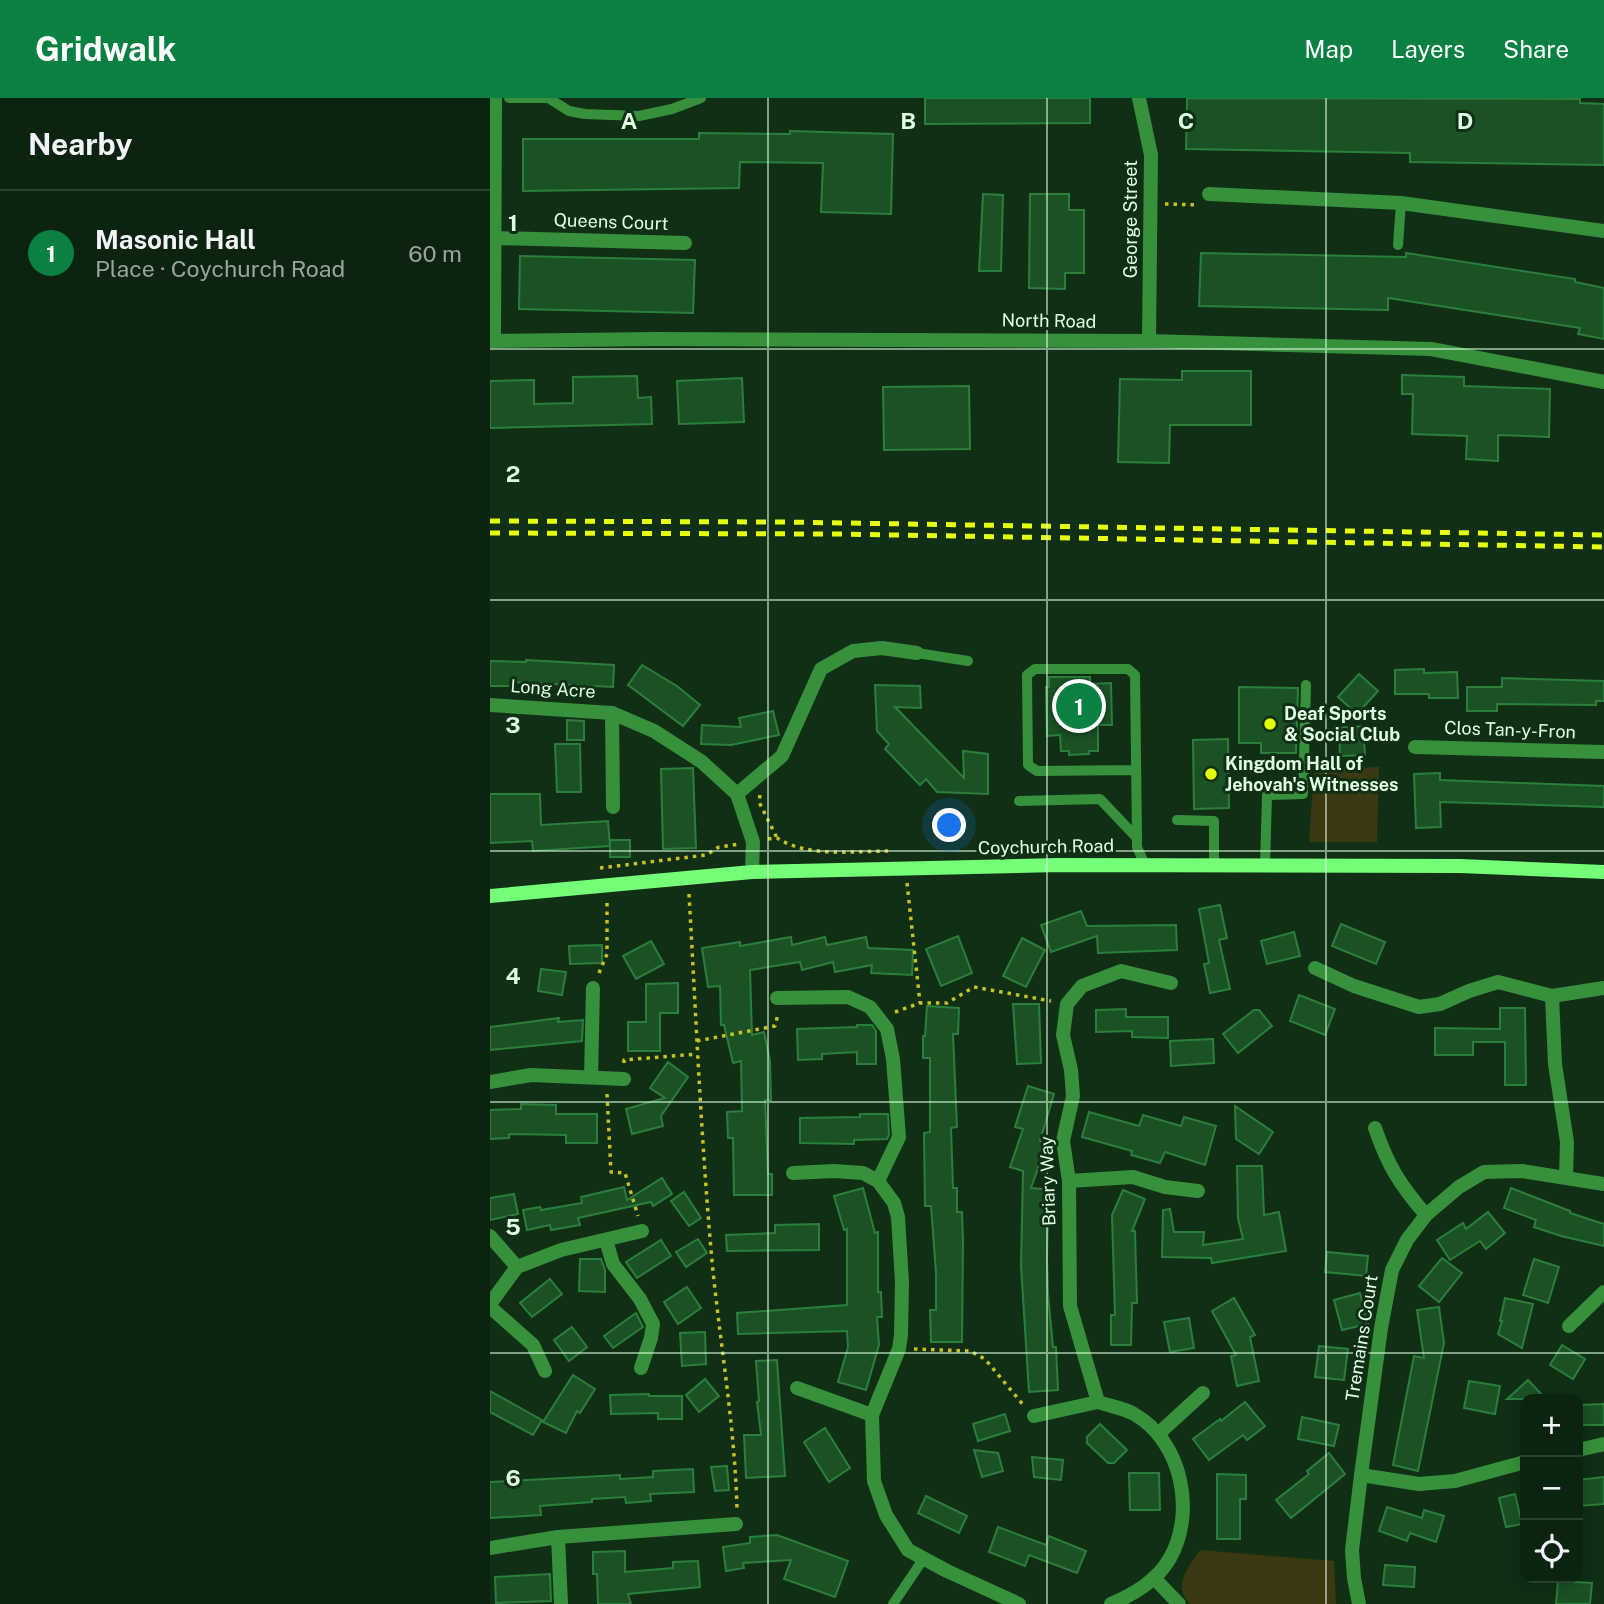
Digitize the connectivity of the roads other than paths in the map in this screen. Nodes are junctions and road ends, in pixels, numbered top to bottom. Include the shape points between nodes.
1 (495, 98) edge
2 (509, 98) edge
3 (551, 98) edge
4 (701, 98) edge
5 (1139, 98) edge
6 (1209, 194) road end
7 (1401, 203) junction
8 (1604, 230) edge
9 (495, 238) junction
10 (685, 243) dead end
11 (1398, 245) dead end
12 (492, 341) edge
13 (1149, 341) junction
14 (1604, 382) edge
15 (918, 653) joint
16 (968, 662) dead end
17 (1306, 685) dead end
18 (490, 705) edge
19 (612, 713) junction
20 (1415, 747) dead end
21 (1604, 752) edge
22 (1136, 770) junction
23 (737, 794) junction
24 (1020, 801) dead end
25 (613, 807) dead end
26 (1177, 820) dead end
27 (1137, 838) junction
28 (1145, 865) junction
29 (1214, 866) junction
30 (1265, 866) junction
31 (752, 872) junction
32 (1604, 872) edge
33 (490, 896) edge
34 (1315, 968) dead end
35 (1171, 983) dead end
36 (593, 988) road end
37 (1604, 988) edge
38 (1552, 996) junction
39 (777, 998) road end
40 (591, 1077) junction
41 (624, 1079) road end
42 (490, 1082) edge
43 (1375, 1128) dead end
44 (793, 1174) dead end
45 (1566, 1176) junction
46 (877, 1181) junction
47 (1069, 1181) junction
48 (1604, 1184) edge
49 (1198, 1191) dead end
50 (1426, 1215) junction
51 (642, 1231) road end
52 (490, 1236) edge
53 (606, 1240) junction
54 (517, 1267) junction
55 (1604, 1292) edge
56 (490, 1306) edge
57 (1569, 1326) dead end
58 (641, 1368) dead end
59 (545, 1371) dead end
60 (797, 1388) dead end
61 (1203, 1393) dead end
62 (1098, 1402) junction
63 (872, 1415) junction
64 (1034, 1416) road end
65 (1158, 1434) junction
66 (1604, 1444) edge
67 (1583, 1449) edge
68 (1520, 1463) edge
69 (1362, 1475) junction
70 (736, 1524) road end
71 (558, 1537) junction
72 (490, 1548) edge
73 (923, 1558) junction
74 (1154, 1578) junction
75 (561, 1604) edge
76 (893, 1604) edge
77 (1019, 1604) edge
78 (1111, 1604) edge
79 (1179, 1604) edge
80 (1359, 1604) edge

1 - 9 street
2 - 3 lane
3 - 4 lane via 569,111 639,116
5 - 13 street, George Street via 1152,155
6 - 7 street
7 - 8 street
7 - 11 lane
9 - 10 street, Queens Court
9 - 12 street
12 - 13 street, North Road
13 - 14 street, North Road via 1431,349
15 - 16 lane
15 - 23 street via 881,648 853,651 821,669 782,756
17 - 30 lane via 1303,794 1267,795
18 - 19 street, Long Acre
19 - 23 street, Long Acre via 654,731 702,762
19 - 25 street, Long Acre
20 - 21 street, Clos Tan-y-Fron
22 - 22 lane via 1037,771 1028,765 1027,675 1035,669 1128,668 1135,675
22 - 27 lane
23 - 31 street, Long Acre via 753,842
24 - 27 lane via 1100,799
26 - 29 lane via 1214,821
27 - 28 lane
28 - 29 main road, Coychurch Road
28 - 31 main road, Coychurch Road
29 - 30 main road, Coychurch Road
30 - 32 main road, Coychurch Road
31 - 33 main road, Coychurch Road
34 - 38 street via 1419,1007 1498,982
35 - 47 street, Briary Way via 1121,971 1082,986 1067,1004 1063,1035 1073,1096 1063,1140
36 - 40 street
37 - 38 street
38 - 45 street via 1555,1064 1567,1142
39 - 46 street via 848,997 870,1007 887,1029 899,1137
40 - 41 street
40 - 42 street via 531,1075
43 - 50 street via 1389,1166
44 - 46 street via 843,1171
45 - 48 street, Tremains Court
45 - 50 street, Tremains Court via 1484,1172
46 - 63 street via 894,1203 898,1217 902,1282 899,1349
47 - 49 street via 1133,1177
47 - 62 street, Briary Way via 1070,1306
50 - 69 street, Tremains Court via 1392,1270
51 - 53 street
52 - 54 street
53 - 54 street
53 - 58 street via 612,1264 653,1324
54 - 56 street
55 - 57 street
56 - 59 street via 533,1345
60 - 63 street
61 - 65 street
62 - 64 street
62 - 65 street via 1134,1414
63 - 73 street via 874,1481 886,1515 908,1549
65 - 74 street via 1182,1481 1183,1512 1170,1560
66 - 67 street
68 - 69 street via 1455,1481 1419,1484
69 - 80 street, Tremains Court via 1352,1550
70 - 71 street
71 - 72 street
71 - 75 street
73 - 76 lane
73 - 77 street
74 - 78 street
74 - 79 street

